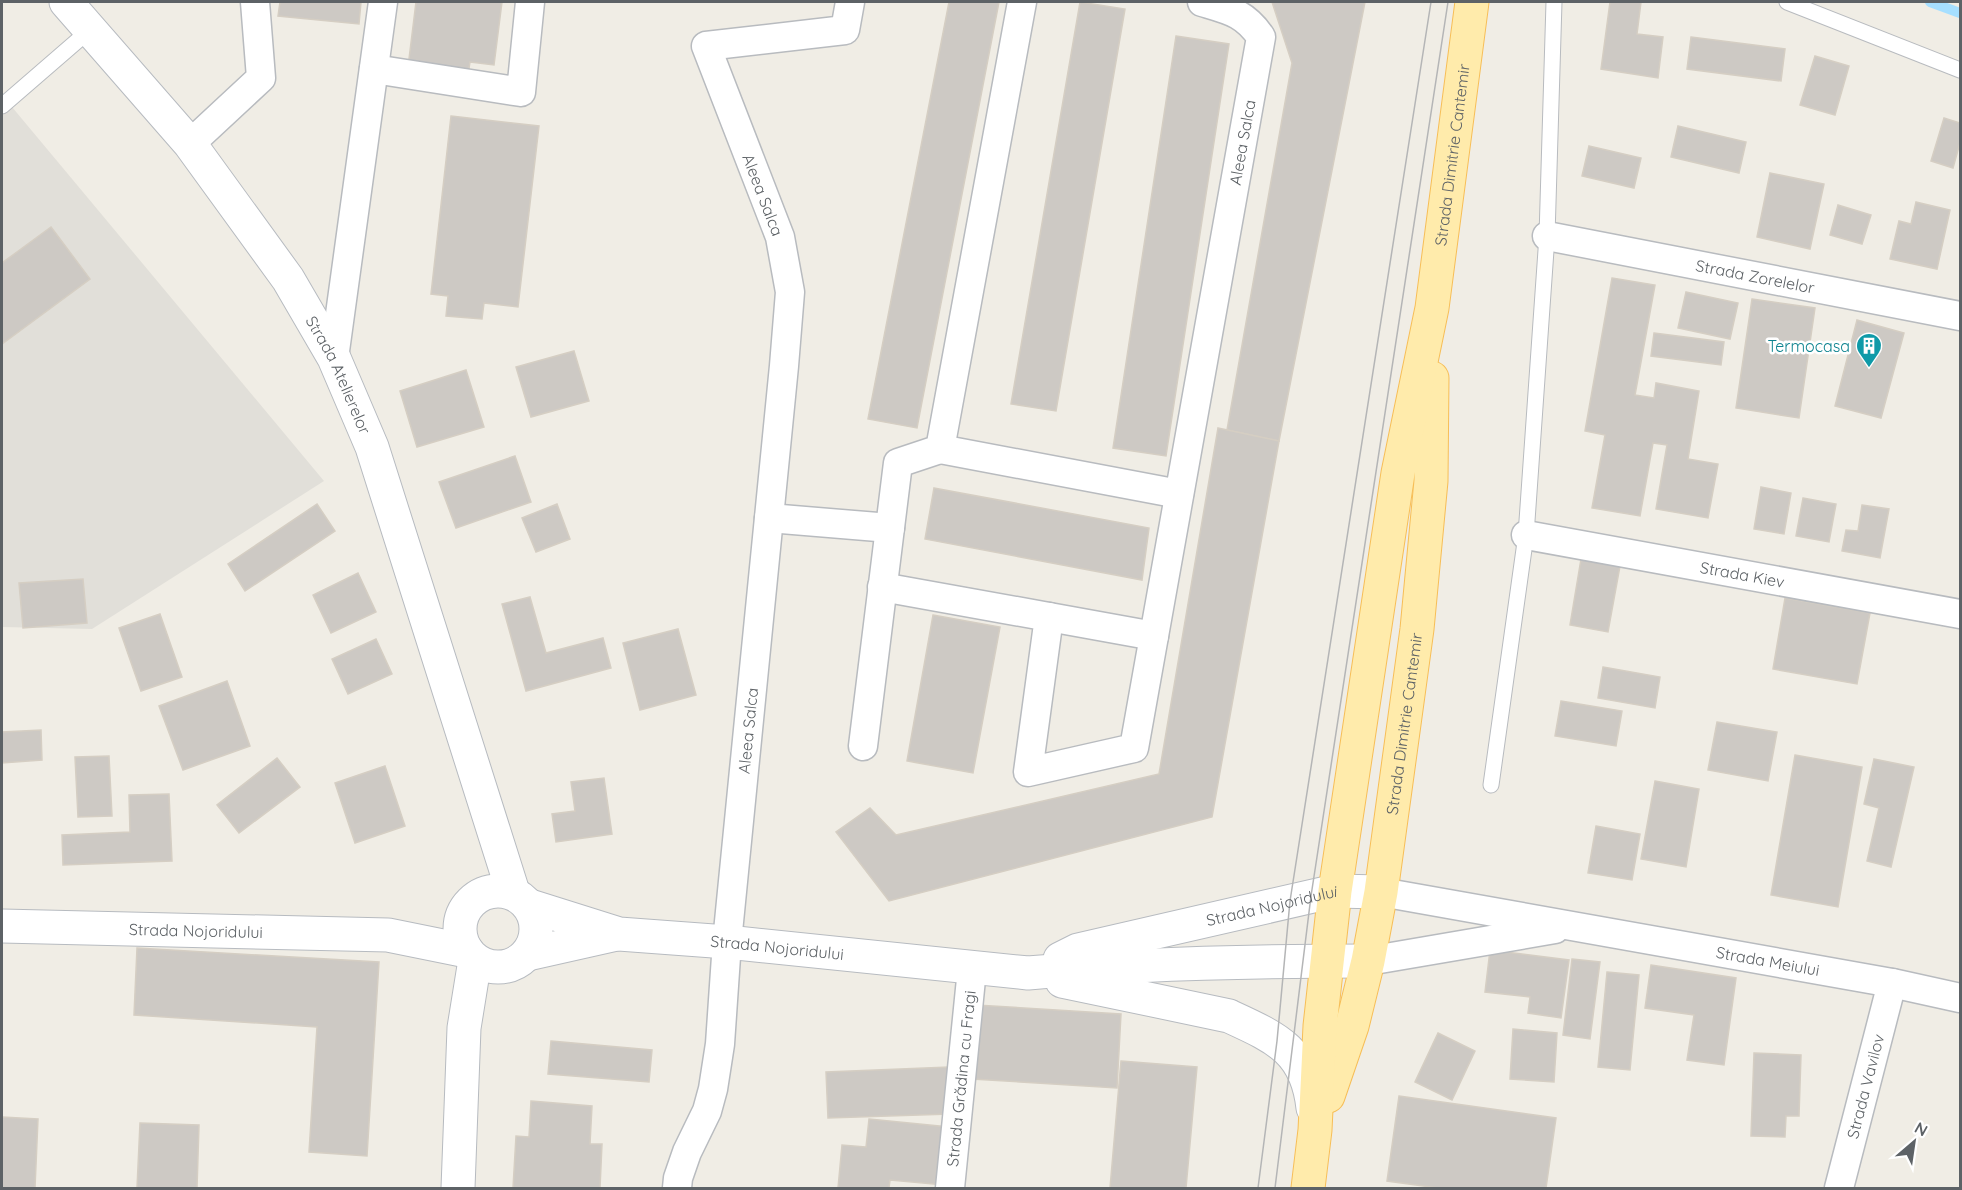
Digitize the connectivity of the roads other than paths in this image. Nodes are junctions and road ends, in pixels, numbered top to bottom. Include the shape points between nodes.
1 (66, 2) edge
2 (255, 2) edge
3 (383, 2) edge
4 (530, 2) edge
5 (850, 2) edge
6 (1022, 2) edge
7 (1202, 2) edge
8 (1472, 2) edge
9 (1554, 2) edge
10 (1787, 2) edge
11 (91, 29) junction
12 (374, 69) junction
13 (1960, 70) edge
14 (2, 106) edge
15 (190, 144) junction
16 (1548, 236) junction
17 (1432, 308) junction
18 (1960, 316) edge
19 (334, 358) junction
20 (940, 449) junction
21 (1179, 494) junction
22 (769, 518) junction
23 (890, 528) junction
24 (1526, 535) junction
25 (882, 587) junction
26 (1960, 614) edge
27 (1049, 617) junction
28 (1154, 636) junction
29 (863, 746) dead end
30 (1491, 785) dead end
31 (1335, 891) junction
32 (1381, 892) junction
33 (508, 897) junction
34 (461, 918) junction
35 (2, 926) edge
36 (1575, 926) junction
37 (619, 934) junction
38 (388, 935) junction
39 (727, 942) junction
40 (494, 958) junction
41 (1326, 961) junction
42 (1368, 961) junction
43 (972, 969) junction
44 (1028, 973) junction
45 (1892, 983) junction
46 (1960, 998) edge
47 (1316, 1130) junction
48 (458, 1188) edge
49 (677, 1188) edge
50 (951, 1188) edge
51 (1308, 1188) edge
52 (1839, 1188) edge

1 - 11 main road, Strada Atelierelor
2 - 15 street via 261,78
3 - 12 street
4 - 12 street via 521,92
5 - 22 street, Aleea Salca via 845,30 706,46 780,237 790,292
6 - 20 street
7 - 21 street, Aleea Salca via 1240,14 1261,37
8 - 17 main road, Strada Dimitrie Cantemir
9 - 16 lane
10 - 13 lane
11 - 14 lane
11 - 15 main road, Strada Atelierelor
12 - 19 street
15 - 19 main road, Strada Atelierelor via 288,279
16 - 18 street, Strada Zorelelor
16 - 24 lane
17 - 31 main road, Strada Dimitrie Cantemir via 1398,473
17 - 32 main road, Strada Dimitrie Cantemir via 1431,481 1417,629
19 - 33 main road, Strada Atelierelor via 372,447 487,814
20 - 21 street
20 - 23 street via 898,463
21 - 28 street, Aleea Salca
22 - 23 street
22 - 39 street, Aleea Salca
23 - 25 street
24 - 26 street, Strada Kiev
24 - 30 lane
25 - 27 street
25 - 29 street
27 - 28 street
27 - 28 street, Aleea Salca via 1028,772 1134,748
31 - 32 main road, Strada Nojoridului
31 - 41 main road, Strada Dimitrie Cantemir
31 - 44 main road, Strada Nojoridului via 1078,950
32 - 36 street, Strada Meiului
32 - 42 main road, Strada Dimitrie Cantemir
33 - 34 main road via 469,903
33 - 37 main road, Strada Nojoridului
33 - 40 main road via 537,921 536,939
34 - 38 main road, Strada Nojoridului
34 - 40 main road via 460,935
35 - 38 main road, Strada Nojoridului
36 - 42 street, Strada Meiului
36 - 45 street, Strada Meiului
37 - 39 main road, Strada Nojoridului
37 - 40 main road
38 - 40 main road, Strada Nojoridului
39 - 43 main road, Strada Nojoridului
39 - 49 street, Aleea Salca via 713,1089
40 - 48 main road via 484,992 464,1028
41 - 42 main road, Strada Nojoridului
41 - 44 main road, Strada Nojoridului
41 - 47 main road, Strada Dimitrie Cantemir
42 - 47 main road, Strada Dimitrie Cantemir via 1352,1026
43 - 44 main road, Strada Nojoridului
43 - 50 street, Strada Grădina cu Fragi
44 - 47 main road via 1229,1016 1254,1027 1292,1052 1304,1070
45 - 46 street, Strada Meiului
45 - 52 street, Strada Vavilov
47 - 51 main road, Strada Dimitrie Cantemir

